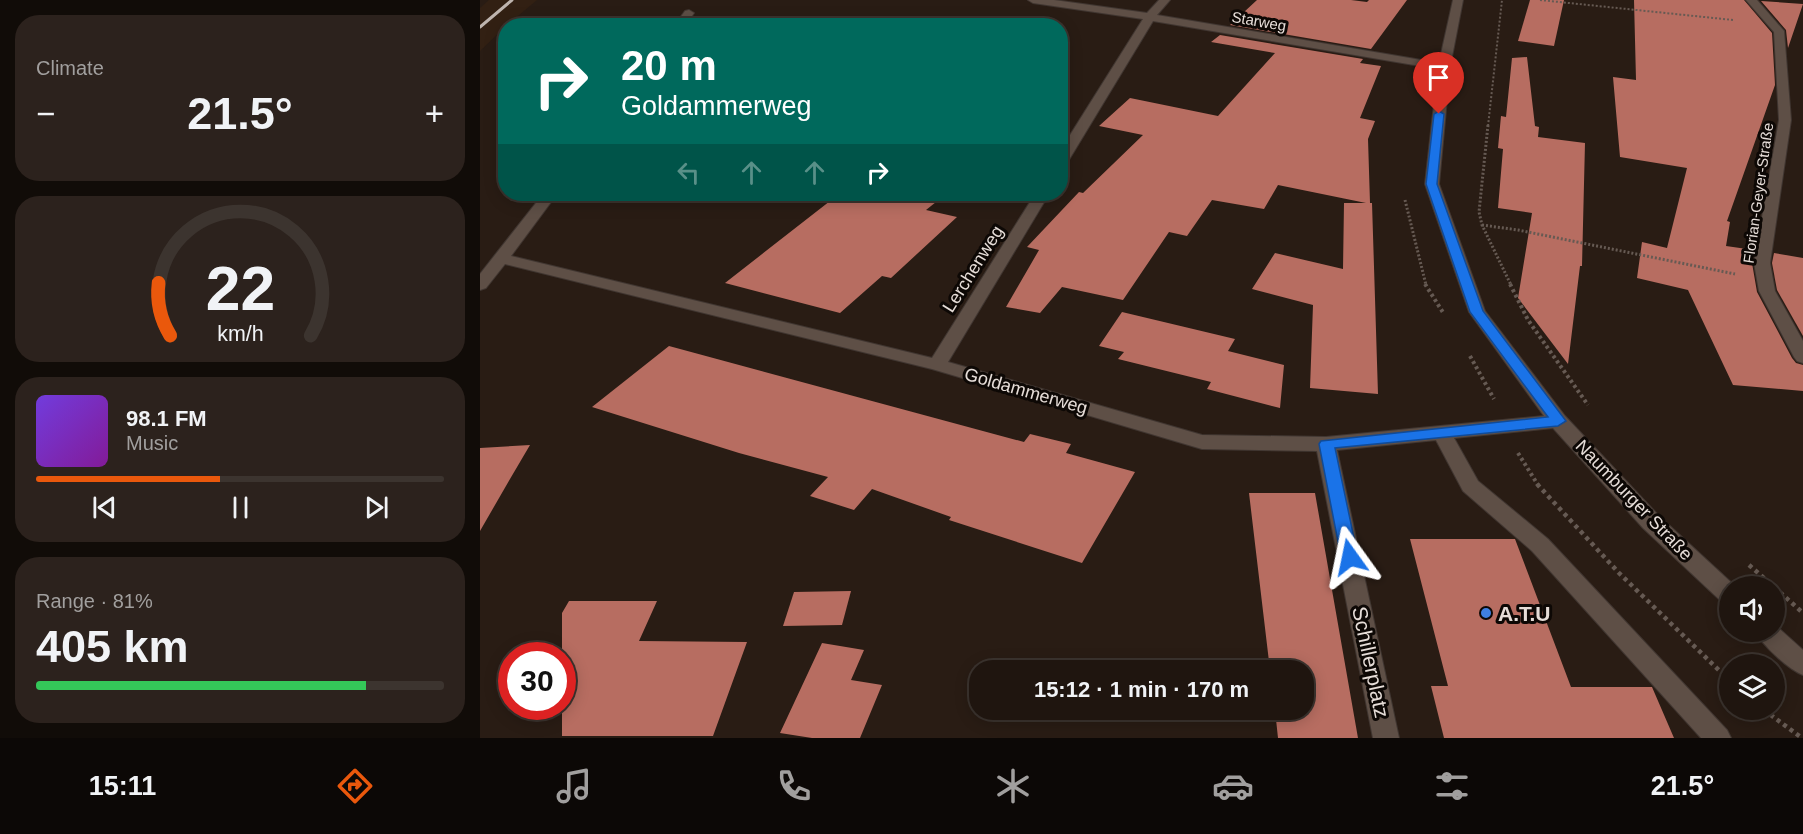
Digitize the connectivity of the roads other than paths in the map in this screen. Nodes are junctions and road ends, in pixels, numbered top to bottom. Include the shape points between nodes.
1 (1033, 0) edge
2 (1165, 0) edge
3 (1458, 0) edge
4 (1751, 0) edge
5 (689, 13) dead end
6 (1150, 17) junction
7 (685, 18) edge
8 (1444, 67) junction
9 (1068, 150) edge
10 (545, 201) edge
11 (1038, 201) edge
12 (501, 258) junction
13 (480, 285) edge
14 (1803, 357) edge
15 (937, 365) junction
16 (1558, 421) junction
17 (1442, 433) junction
18 (1326, 444) junction
19 (1719, 586) edge
20 (1779, 642) edge
21 (1803, 665) edge
22 (1386, 738) edge
23 (1718, 738) edge

1 - 6 street, Starweg
2 - 6 street
3 - 8 street, Naumburger Straße
4 - 14 street, Florian-Geyer-Straße via 1779,31 1785,120 1762,263 1767,291
5 - 7 street
6 - 8 street, Starweg
6 - 9 street
8 - 16 street, Naumburger Straße via 1432,184 1477,312
10 - 12 street
11 - 15 street, Lerchenweg
12 - 13 street
12 - 15 street, Goldammerweg
15 - 18 street, Goldammerweg via 1202,442
16 - 17 street, Goldammerweg
16 - 19 street, Naumburger Straße via 1651,522
17 - 18 street, Goldammerweg
17 - 23 street via 1470,486 1540,545
18 - 22 street, Schillerplatz
20 - 21 street

